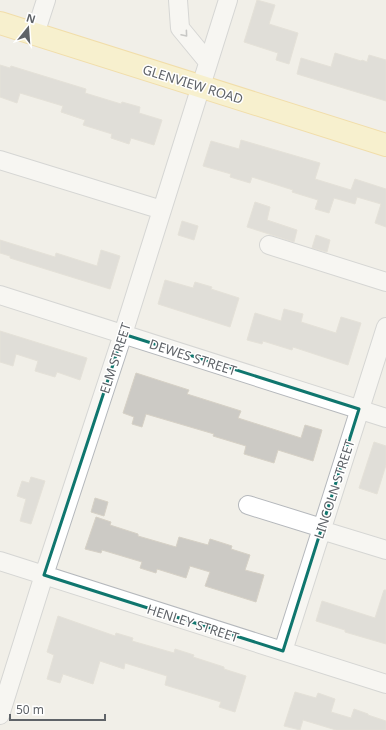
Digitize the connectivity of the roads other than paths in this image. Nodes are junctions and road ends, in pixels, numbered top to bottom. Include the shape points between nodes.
1 (46, 0) edge
2 (178, 0) edge
3 (228, 0) edge
4 (0, 23) edge
5 (35, 34) junction
6 (208, 62) junction
7 (201, 86) junction
8 (386, 145) edge
9 (0, 160) edge
10 (162, 210) junction
11 (269, 244) dead end
12 (386, 282) edge
13 (0, 296) edge
14 (386, 327) edge
15 (123, 334) junction
16 (359, 409) junction
17 (386, 418) edge
18 (248, 505) dead end
19 (322, 529) junction
20 (386, 550) edge
21 (0, 561) edge
22 (44, 575) junction
23 (283, 651) junction
24 (386, 684) edge
25 (0, 715) edge

1 - 5 street
2 -> 6 street via 180,28
3 - 6 street, ELM STREET
4 - 5 main road, GLENVIEW ROAD
5 - 7 main road, GLENVIEW ROAD
6 - 7 street, ELM STREET
7 - 8 main road, GLENVIEW ROAD
7 - 10 street, ELM STREET
9 - 10 street
10 - 15 street, ELM STREET
11 - 12 street
13 - 15 street, DEWES STREET
14 - 16 street, LINCOLN STREET
15 - 16 street, DEWES STREET
15 - 22 street, ELM STREET
16 - 17 street, DEWES STREET
16 - 19 street, LINCOLN STREET
18 - 19 street
19 - 20 street
19 - 23 street, LINCOLN STREET
21 - 22 street, HENLEY STREET
22 - 23 street, HENLEY STREET
22 - 25 street, ELM STREET
23 - 24 street, HENLEY STREET

